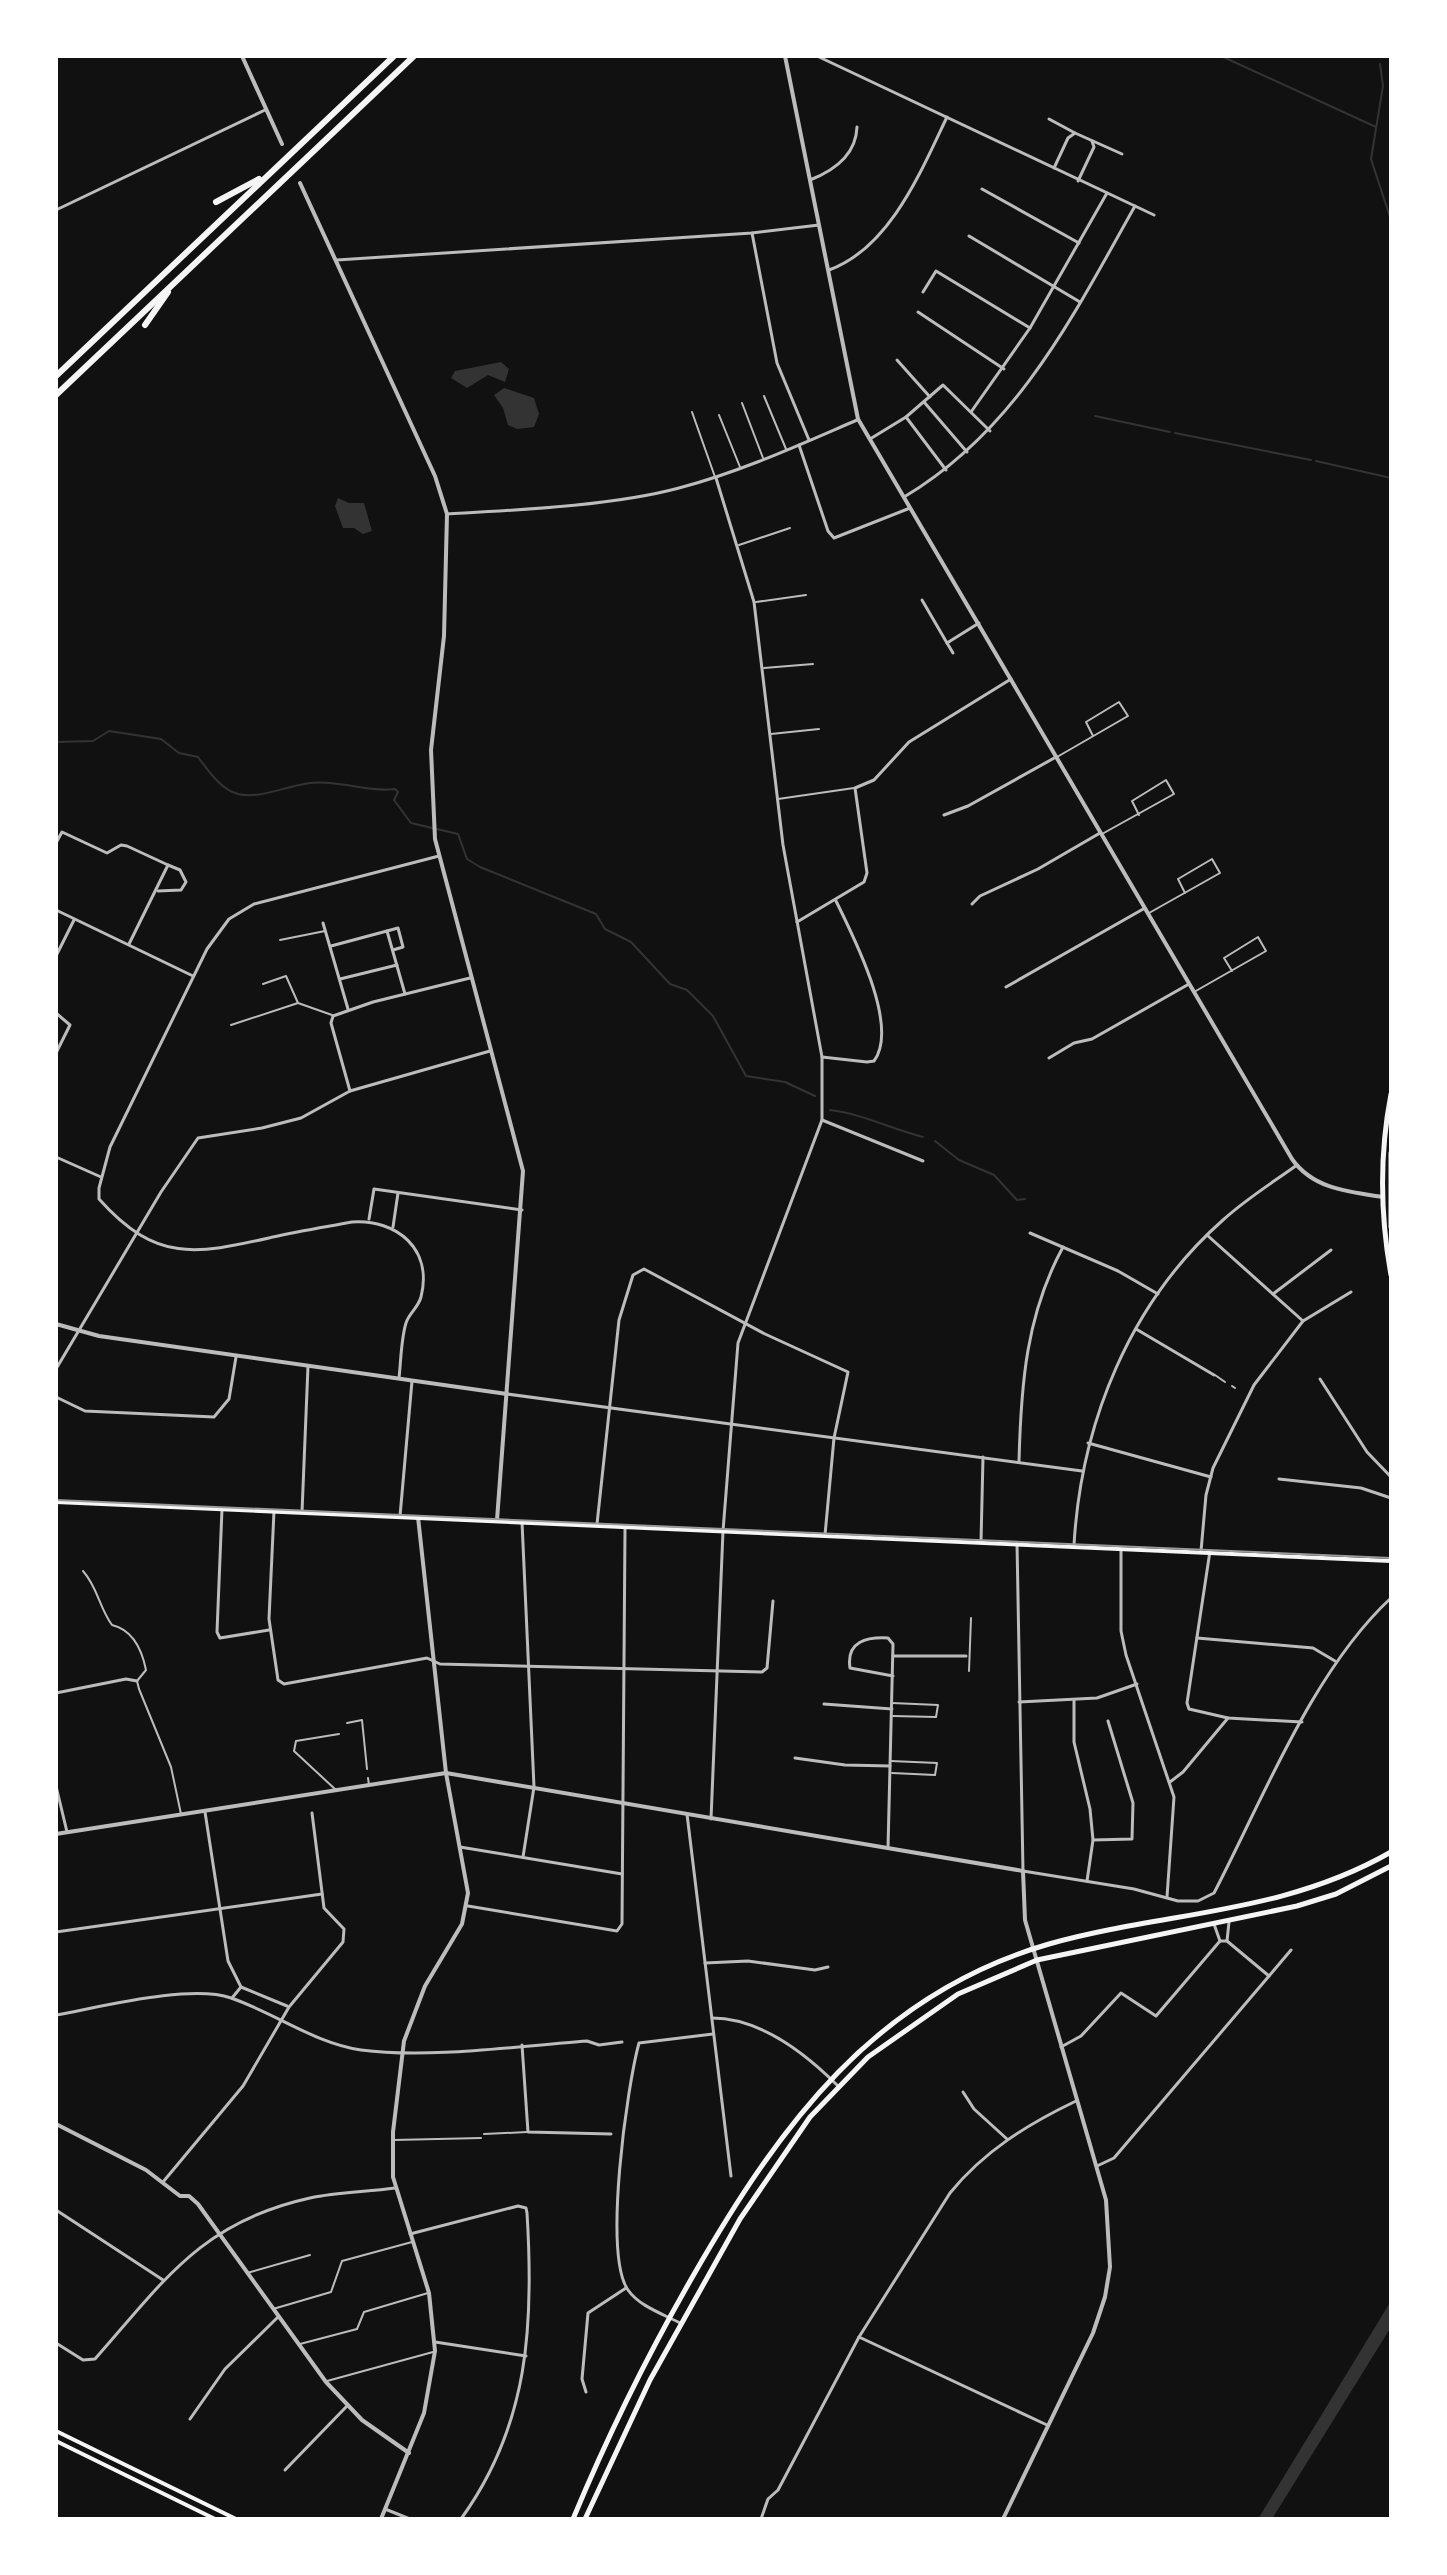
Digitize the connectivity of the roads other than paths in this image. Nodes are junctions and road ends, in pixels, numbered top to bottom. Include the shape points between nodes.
1 (242, 56) edge
2 (394, 56) edge
3 (414, 56) edge
4 (785, 56) edge
5 (817, 56) edge
6 (266, 109) junction
7 (947, 117) junction
8 (1049, 119) dead end
9 (857, 127) dead end
10 (1075, 133) junction
11 (1092, 141) junction
12 (282, 144) dead end
13 (1122, 154) dead end
14 (1054, 168) junction
15 (269, 173) junction
16 (810, 180) junction
17 (1078, 181) junction
18 (300, 183) dead end
19 (982, 189) dead end
20 (1107, 193) junction
21 (216, 202) dead end
22 (1135, 206) junction
23 (56, 210) edge
24 (1154, 215) dead end
25 (819, 225) junction
26 (752, 233) junction
27 (969, 236) dead end
28 (1079, 243) junction
29 (337, 260) junction
30 (829, 270) junction
31 (177, 279) junction
32 (1054, 286) junction
33 (923, 292) dead end
34 (1080, 302) junction
35 (918, 312) dead end
36 (145, 325) dead end
37 (1030, 328) junction
38 (897, 360) dead end
39 (1004, 369) junction
40 (56, 376) edge
41 (56, 395) edge
42 (764, 396) dead end
43 (930, 397) junction
44 (924, 402) junction
45 (742, 403) dead end
46 (692, 412) dead end
47 (971, 412) junction
48 (719, 415) dead end
49 (906, 417) junction
50 (858, 419) junction
51 (990, 431) junction
52 (870, 439) junction
53 (809, 440) junction
54 (799, 445) junction
55 (786, 450) junction
56 (967, 452) junction
57 (763, 459) junction
58 (741, 468) junction
59 (946, 470) junction
60 (716, 478) junction
61 (904, 497) junction
62 (910, 508) junction
63 (447, 514) junction
64 (790, 528) dead end
65 (738, 545) junction
66 (806, 595) dead end
67 (922, 600) dead end
68 (754, 602) junction
69 (979, 623) junction
70 (947, 643) junction
71 (953, 653) dead end
72 (813, 664) dead end
73 (763, 668) junction
74 (1011, 679) junction
75 (819, 729) dead end
76 (770, 734) junction
77 (1093, 736) junction
78 (1056, 757) junction
79 (855, 788) junction
80 (777, 799) junction
81 (944, 815) dead end
82 (1139, 815) junction
83 (56, 828) edge
84 (62, 832) junction
85 (1101, 834) junction
86 (56, 843) edge
87 (439, 856) junction
88 (168, 865) junction
89 (158, 891) junction
90 (1185, 893) junction
91 (836, 901) junction
92 (972, 904) dead end
93 (56, 910) edge
94 (1147, 911) junction
95 (75, 918) junction
96 (797, 922) junction
97 (323, 923) dead end
98 (325, 931) junction
99 (387, 931) junction
100 (280, 940) dead end
101 (129, 944) junction
102 (331, 946) junction
103 (393, 950) junction
104 (56, 956) edge
105 (397, 965) junction
106 (1232, 971) junction
107 (193, 976) junction
108 (471, 977) junction
109 (340, 979) junction
110 (263, 984) dead end
111 (1189, 984) junction
112 (1006, 987) dead end
113 (1193, 993) junction
114 (405, 994) junction
115 (298, 1003) junction
116 (348, 1009) junction
117 (56, 1013) edge
118 (333, 1016) junction
119 (231, 1025) dead end
120 (490, 1051) junction
121 (56, 1053) edge
122 (822, 1057) junction
123 (1049, 1058) dead end
124 (350, 1091) junction
125 (1391, 1094) edge
126 (822, 1120) junction
127 (1391, 1153) edge
128 (56, 1157) edge
129 (923, 1161) dead end
130 (1297, 1165) junction
131 (101, 1177) junction
132 (398, 1193) junction
133 (1381, 1197) junction
134 (1389, 1198) junction
135 (522, 1210) junction
136 (369, 1221) junction
137 (393, 1227) junction
138 (1391, 1227) edge
139 (137, 1231) junction
140 (1030, 1233) dead end
141 (1207, 1235) junction
142 (1063, 1247) junction
143 (1331, 1250) dead end
144 (1391, 1275) edge
145 (1351, 1292) dead end
146 (1158, 1294) junction
147 (1273, 1294) junction
148 (1303, 1321) junction
149 (744, 1322) junction
150 (56, 1324) edge
151 (1136, 1329) junction
152 (78, 1332) junction
153 (236, 1355) junction
154 (308, 1366) junction
155 (56, 1369) edge
156 (1214, 1375) joint
157 (399, 1378) junction
158 (1320, 1379) dead end
159 (412, 1381) junction
160 (1225, 1382) dead end
161 (507, 1394) junction
162 (56, 1397) edge
163 (607, 1407) junction
164 (732, 1424) junction
165 (834, 1438) junction
166 (1088, 1443) junction
167 (983, 1457) junction
168 (1019, 1461) junction
169 (1082, 1471) junction
170 (1211, 1477) junction
171 (1391, 1477) edge
172 (1279, 1479) dead end
173 (1391, 1498) edge
174 (56, 1502) edge
175 (222, 1509) junction
176 (274, 1511) junction
177 (302, 1512) junction
178 (400, 1516) junction
179 (418, 1517) junction
180 (497, 1520) junction
181 (522, 1521) junction
182 (597, 1524) junction
183 (624, 1525) junction
184 (723, 1530) junction
185 (825, 1535) junction
186 (981, 1542) junction
187 (1017, 1543) junction
188 (1074, 1545) junction
189 (1121, 1547) junction
190 (1201, 1551) junction
191 (1210, 1551) junction
192 (1391, 1559) edge
193 (83, 1571) dead end
194 (1391, 1598) edge
195 (773, 1601) dead end
196 (971, 1618) dead end
197 (269, 1630) junction
198 (1197, 1638) junction
199 (893, 1656) junction
200 (966, 1656) dead end
201 (1335, 1661) junction
202 (433, 1662) junction
203 (530, 1666) junction
204 (624, 1667) junction
205 (718, 1671) junction
206 (969, 1671) dead end
207 (893, 1676) junction
208 (137, 1681) junction
209 (1137, 1684) junction
210 (56, 1693) edge
211 (1074, 1701) junction
212 (1019, 1702) junction
213 (892, 1703) junction
214 (824, 1704) dead end
215 (892, 1709) junction
216 (891, 1716) junction
217 (1228, 1718) junction
218 (1108, 1721) dead end
219 (1302, 1722) junction
220 (347, 1723) dead end
221 (339, 1734) dead end
222 (795, 1758) dead end
223 (890, 1761) junction
224 (890, 1766) junction
225 (367, 1769) dead end
226 (446, 1773) junction
227 (890, 1773) junction
228 (368, 1778) dead end
229 (1170, 1782) junction
230 (56, 1786) edge
231 (370, 1786) junction
232 (534, 1787) junction
233 (337, 1791) junction
234 (623, 1802) junction
235 (205, 1812) junction
236 (312, 1813) dead end
237 (687, 1814) junction
238 (181, 1816) junction
239 (711, 1819) junction
240 (67, 1832) junction
241 (56, 1834) edge
242 (1093, 1840) junction
243 (459, 1847) junction
244 (888, 1848) junction
245 (1391, 1852) edge
246 (523, 1857) junction
247 (1391, 1866) edge
248 (1023, 1871) junction
249 (622, 1874) junction
250 (1087, 1881) junction
251 (322, 1894) junction
252 (1167, 1897) junction
253 (468, 1906) junction
254 (220, 1909) junction
255 (1229, 1922) junction
256 (1214, 1924) junction
257 (56, 1932) edge
258 (1220, 1941) junction
259 (1227, 1941) junction
260 (1033, 1949) junction
261 (1291, 1950) dead end
262 (1037, 1960) junction
263 (705, 1963) junction
264 (828, 1967) dead end
265 (1269, 1976) junction
266 (241, 1987) junction
267 (232, 1998) junction
268 (289, 2007) junction
269 (56, 2015) edge
270 (712, 2018) junction
271 (282, 2021) junction
272 (713, 2034) junction
273 (622, 2042) dead end
274 (522, 2045) junction
275 (1060, 2047) junction
276 (403, 2051) junction
277 (830, 2078) junction
278 (838, 2086) junction
279 (963, 2092) dead end
280 (1076, 2101) junction
281 (56, 2124) edge
282 (528, 2132) junction
283 (484, 2134) dead end
284 (611, 2134) dead end
285 (481, 2138) dead end
286 (1007, 2139) junction
287 (392, 2140) junction
288 (1097, 2166) junction
289 (731, 2176) dead end
290 (163, 2182) junction
291 (395, 2188) junction
292 (56, 2210) edge
293 (217, 2232) junction
294 (410, 2234) junction
295 (412, 2242) junction
296 (310, 2255) dead end
297 (246, 2273) junction
298 (163, 2280) junction
299 (626, 2288) junction
300 (429, 2293) junction
301 (272, 2309) junction
302 (278, 2317) junction
303 (670, 2317) junction
304 (680, 2323) junction
305 (859, 2337) junction
306 (435, 2342) junction
307 (56, 2343) edge
308 (298, 2345) junction
309 (435, 2351) junction
310 (527, 2357) junction
311 (326, 2382) junction
312 (586, 2392) dead end
313 (347, 2406) junction
314 (190, 2419) dead end
315 (1048, 2425) junction
316 (56, 2431) edge
317 (56, 2441) edge
318 (409, 2453) junction
319 (285, 2470) dead end
320 (385, 2509) junction
321 (215, 2519) edge
322 (236, 2519) edge
323 (381, 2519) edge
324 (410, 2519) edge
325 (461, 2519) edge
326 (573, 2519) edge
327 (585, 2519) edge
328 (761, 2519) edge
329 (1003, 2519) edge

1 - 6 street
2 - 15 highway
3 - 31 highway
4 - 16 street
5 - 7 street
6 - 12 street
6 - 23 street
7 - 14 street
7 - 30 street via 914,184 888,222 853,258
8 - 10 street
9 - 16 street via 857,139 839,164
10 - 11 street
10 - 14 street
11 - 13 street
11 - 17 street
14 - 17 street
15 - 21 highway
15 - 40 highway
16 - 25 street
17 - 20 street
18 - 29 street
19 - 28 street
20 - 22 street
20 - 28 street
22 - 24 street
22 - 34 street
25 - 26 street
25 - 30 street
26 - 29 street
26 - 53 street via 777,363
27 - 32 street
28 - 32 street
29 - 63 street via 435,476
30 - 50 street
31 - 36 highway
31 - 41 highway
32 - 34 street
32 - 37 street
33 - 37 street via 936,271
34 - 51 street via 1044,363
35 - 39 street
37 - 39 street
38 - 43 street
39 - 47 street
42 - 55 lane
43 - 44 street
43 - 47 street via 943,385
44 - 49 street
44 - 56 street
45 - 57 lane
46 - 60 lane
47 - 51 street
48 - 58 lane
49 - 52 street
49 - 59 street
50 - 52 street
50 - 53 street
51 - 56 street
52 - 61 street
53 - 54 street
54 - 55 street
54 - 62 street via 834,538
55 - 57 street
56 - 59 street
57 - 58 street
58 - 60 street
59 - 61 street
60 - 63 street via 637,497
60 - 65 street
61 - 62 street
62 - 69 street
63 - 87 street via 444,636 431,750
64 - 65 lane
65 - 68 street
66 - 68 lane
67 - 70 street
68 - 73 street
69 - 70 street
69 - 74 street
70 - 71 street
72 - 73 lane
73 - 76 street
74 - 78 street
74 - 79 street via 909,742 874,780
75 - 76 lane
76 - 80 street
77 - 77 lane via 1128,716 1119,702 1086,722
77 - 78 lane
78 - 81 street
78 - 85 street
79 - 80 lane
79 - 91 street via 867,873 864,882
80 - 96 street
82 - 82 lane via 1174,794 1166,780 1132,801
82 - 85 lane
83 - 84 street
84 - 86 street
84 - 88 street via 102,851 113,853 127,846
85 - 92 street
85 - 94 street
87 - 107 street via 243,909 217,933
87 - 108 street
88 - 89 street
88 - 89 street via 180,870 186,882 175,892
89 - 101 street
90 - 90 lane via 1220,873 1212,859 1178,879
90 - 94 lane
91 - 96 street
91 - 122 street via 875,994 880,1053 867,1062
93 - 95 street
94 - 111 street
94 - 112 street
95 - 101 street
95 - 104 street
96 - 122 street
97 - 98 street
98 - 100 lane
98 - 102 street
99 - 102 street
99 - 103 street
99 - 103 street via 398,928 403,947
101 - 107 street
102 - 109 street
103 - 105 street
105 - 109 street
105 - 114 street
106 - 106 lane via 1266,951 1258,937 1224,958
106 - 113 lane
107 - 131 street via 110,1147
108 - 114 street
108 - 120 street
109 - 116 street
110 - 115 lane via 286,976
111 - 113 street
111 - 123 street
113 - 130 street
114 - 116 street
115 - 118 lane
115 - 119 lane
116 - 118 street
117 - 121 street via 70,1025
118 - 124 street
120 - 124 street
120 - 135 street via 523,1171
122 - 126 street
124 - 139 street via 301,1118 198,1138
125 - 133 main road
126 - 129 street
126 - 149 street
127 - 134 main road
128 - 131 street
130 - 133 street via 1317,1182
130 - 141 street
131 - 139 street via 99,1199
132 - 135 street
132 - 136 street via 374,1189
132 - 137 street
133 - 134 street
133 - 144 main road
134 - 138 main road
135 - 161 street
136 - 137 street
136 - 139 street via 201,1253 168,1247
137 - 157 street via 419,1254 424,1279 418,1308 406,1321
139 - 152 street
140 - 142 street
141 - 146 street
141 - 147 street
142 - 146 street
142 - 168 street via 1042,1291 1026,1351
143 - 147 street
145 - 148 street
146 - 151 street
147 - 148 street
148 - 170 street via 1254,1385
149 - 163 street via 640,1269 633,1275 619,1320
149 - 164 street
149 - 165 street via 850,1375
150 - 152 street
151 - 156 street
151 - 166 street
152 - 153 street
152 - 155 street
153 - 154 street
153 - 162 street via 229,1399 214,1417 88,1412
154 - 157 street
154 - 177 street
156 - 160 lane
157 - 159 street
158 - 171 street via 1369,1454
159 - 161 street
159 - 178 street
161 - 163 street
161 - 180 street
163 - 164 street
163 - 182 street
164 - 165 street
164 - 184 street
165 - 167 street
165 - 185 street
166 - 169 street
166 - 170 street
167 - 168 street
167 - 186 street
168 - 169 street
169 - 188 street
170 - 190 street
172 - 173 street via 1361,1488
174 - 175 main road
175 - 176 main road
175 - 197 street via 217,1632 227,1639
176 - 177 main road
176 - 197 street
177 - 178 main road
178 - 179 main road
179 - 180 main road
179 - 202 street
180 - 181 main road
181 - 182 main road
181 - 203 street
182 - 183 main road
183 - 184 main road
183 - 204 street
184 - 185 main road
184 - 205 street
185 - 186 main road
186 - 187 main road
187 - 188 main road
187 - 212 street
188 - 189 main road
189 - 190 main road
189 - 209 street via 1121,1631
190 - 191 main road
191 - 192 main road
191 - 198 street
193 - 208 lane via 96,1585 101,1609 112,1625 123,1628 142,1651 146,1670
194 - 201 street
195 - 205 street via 767,1668
196 - 206 lane
197 - 202 street via 278,1680 284,1684 403,1661
198 - 201 street via 1313,1648
198 - 217 street via 1189,1709
199 - 200 street
199 - 207 street
199 - 207 street via 888,1638 866,1637 859,1640 848,1665 855,1671
201 - 219 street
202 - 203 street
202 - 226 street
203 - 204 street
203 - 232 street
204 - 205 street
204 - 234 street
205 - 239 street
207 - 213 street
208 - 210 street
208 - 238 lane via 171,1767
209 - 211 street
209 - 229 street
211 - 212 street
211 - 242 street via 1074,1742
212 - 248 street
213 - 215 street
213 - 216 lane via 938,1705 936,1717
214 - 215 street
215 - 216 street
216 - 223 street
217 - 219 street
217 - 229 street
218 - 242 street via 1133,1803 1132,1839
219 - 252 street via 1214,1893 1198,1901
220 - 225 lane via 362,1720
221 - 233 lane via 296,1741 294,1751
222 - 224 street
223 - 224 street
223 - 227 lane via 934,1762 937,1772
224 - 227 street
226 - 231 street
226 - 232 street
226 - 243 street
227 - 244 street
228 - 231 lane
229 - 252 street via 1174,1797
230 - 240 street
231 - 233 street
232 - 234 street
232 - 246 street
233 - 235 street
234 - 237 street
234 - 249 street
235 - 238 street
235 - 254 street
236 - 251 street
237 - 239 street
237 - 263 street
238 - 240 street
239 - 244 street
240 - 241 street
242 - 250 street
243 - 246 street
243 - 253 street
244 - 248 street
245 - 260 main road via 1301,1894
246 - 249 street
247 - 255 main road via 1336,1894
248 - 250 street
248 - 260 street via 1022,1902
249 - 253 street via 622,1924 617,1931
250 - 252 street
251 - 254 street
251 - 268 street via 324,1908 344,1929 343,1942
253 - 276 street via 417,2003
254 - 257 street
254 - 266 street via 228,1961
255 - 256 main road
255 - 259 street
256 - 258 street
256 - 262 main road
258 - 259 street
258 - 275 street via 1156,2016 1121,1993 1081,2036
259 - 265 street
260 - 262 street
260 - 277 main road via 932,1996 881,2031
261 - 265 street
262 - 275 street
262 - 278 main road via 929,2011
263 - 264 street
263 - 270 street
265 - 288 street via 1114,2158
266 - 267 street
266 - 268 street
267 - 269 street via 196,1993
267 - 271 street
268 - 271 street
270 - 272 street
270 - 277 street via 767,2033
271 - 276 street via 347,2048
271 - 290 street via 243,2086
272 - 289 street
272 - 299 street via 639,2043 620,2152 620,2268
273 - 274 street
274 - 276 street
274 - 282 street
275 - 280 street
276 - 287 street
277 - 278 street
277 - 303 main road via 754,2175
278 - 304 main road via 756,2193
279 - 286 street
280 - 286 street
280 - 288 street
281 - 290 street
282 - 283 lane
282 - 284 street
285 - 287 lane
286 - 305 street via 950,2193
287 - 291 street
288 - 315 street via 1111,2241 1105,2297
290 - 293 street via 198,2204
291 - 293 street via 313,2197
291 - 294 street
292 - 298 street
293 - 297 street
293 - 298 street
294 - 295 street
294 - 310 street via 526,2208 531,2284
295 - 300 street
295 - 301 lane via 342,2261 331,2292
296 - 297 lane
297 - 301 street
298 - 307 street via 95,2359 83,2360
299 - 303 street
299 - 312 street via 588,2313 582,2379
300 - 306 street
300 - 308 lane via 364,2312 357,2329
301 - 302 street
302 - 308 street
302 - 314 street via 225,2369
303 - 304 street
303 - 326 main road
304 - 327 main road
305 - 315 street
305 - 328 street
306 - 309 street
306 - 310 street
308 - 311 street
309 - 311 lane
309 - 318 street via 424,2413
310 - 325 street via 497,2456
311 - 313 street
313 - 318 street
313 - 319 street
315 - 329 street
316 - 322 main road
317 - 321 main road
318 - 320 street
320 - 323 street
320 - 324 street

